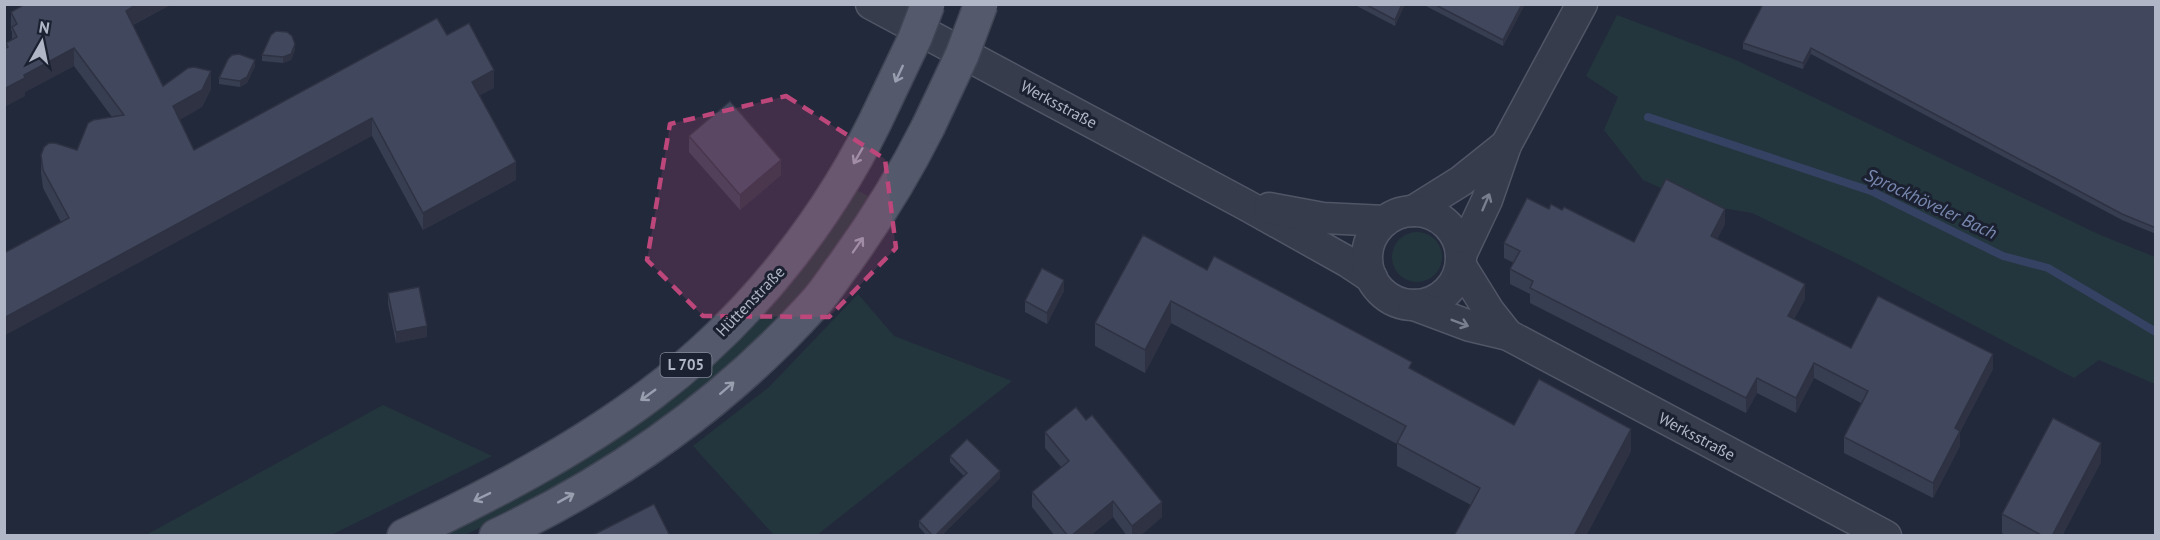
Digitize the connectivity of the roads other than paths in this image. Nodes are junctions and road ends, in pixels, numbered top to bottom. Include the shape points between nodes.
1 (871, 4) edge
2 (928, 4) edge
3 (981, 4) edge
4 (1582, 4) edge
5 (1506, 145) junction
6 (1246, 205) junction
7 (1413, 211) junction
8 (1385, 221) junction
9 (1461, 260) junction
10 (1371, 278) junction
11 (1414, 305) junction
12 (1508, 335) junction
13 (404, 536) edge
14 (496, 536) edge
15 (1886, 536) edge

1 - 6 street, Werksstraße
2 -> 13 main road, Hüttenstraße / L 705, bridge via 857,158 780,272 694,358 607,425 518,479
14 -> 3 main road, L 705, bridge via 613,472 699,413 817,302 898,184 962,55
4 - 5 street, Werksstraße
5 - 7 street, Werksstraße via 1461,181
9 -> 5 street, Werksstraße
6 - 8 street, Werksstraße via 1323,218
6 - 10 street, Werksstraße
7 - 8 street, Werksstraße
7 - 9 street, Werksstraße via 1428,213 1446,224 1458,241
8 - 10 street via 1369,244
9 - 11 street, Werksstraße via 1453,285 1442,296
9 - 12 street, Werksstraße via 1489,311
10 - 11 street, Werksstraße via 1387,297
11 -> 12 street, Werksstraße via 1470,327
12 - 15 street, Werksstraße

